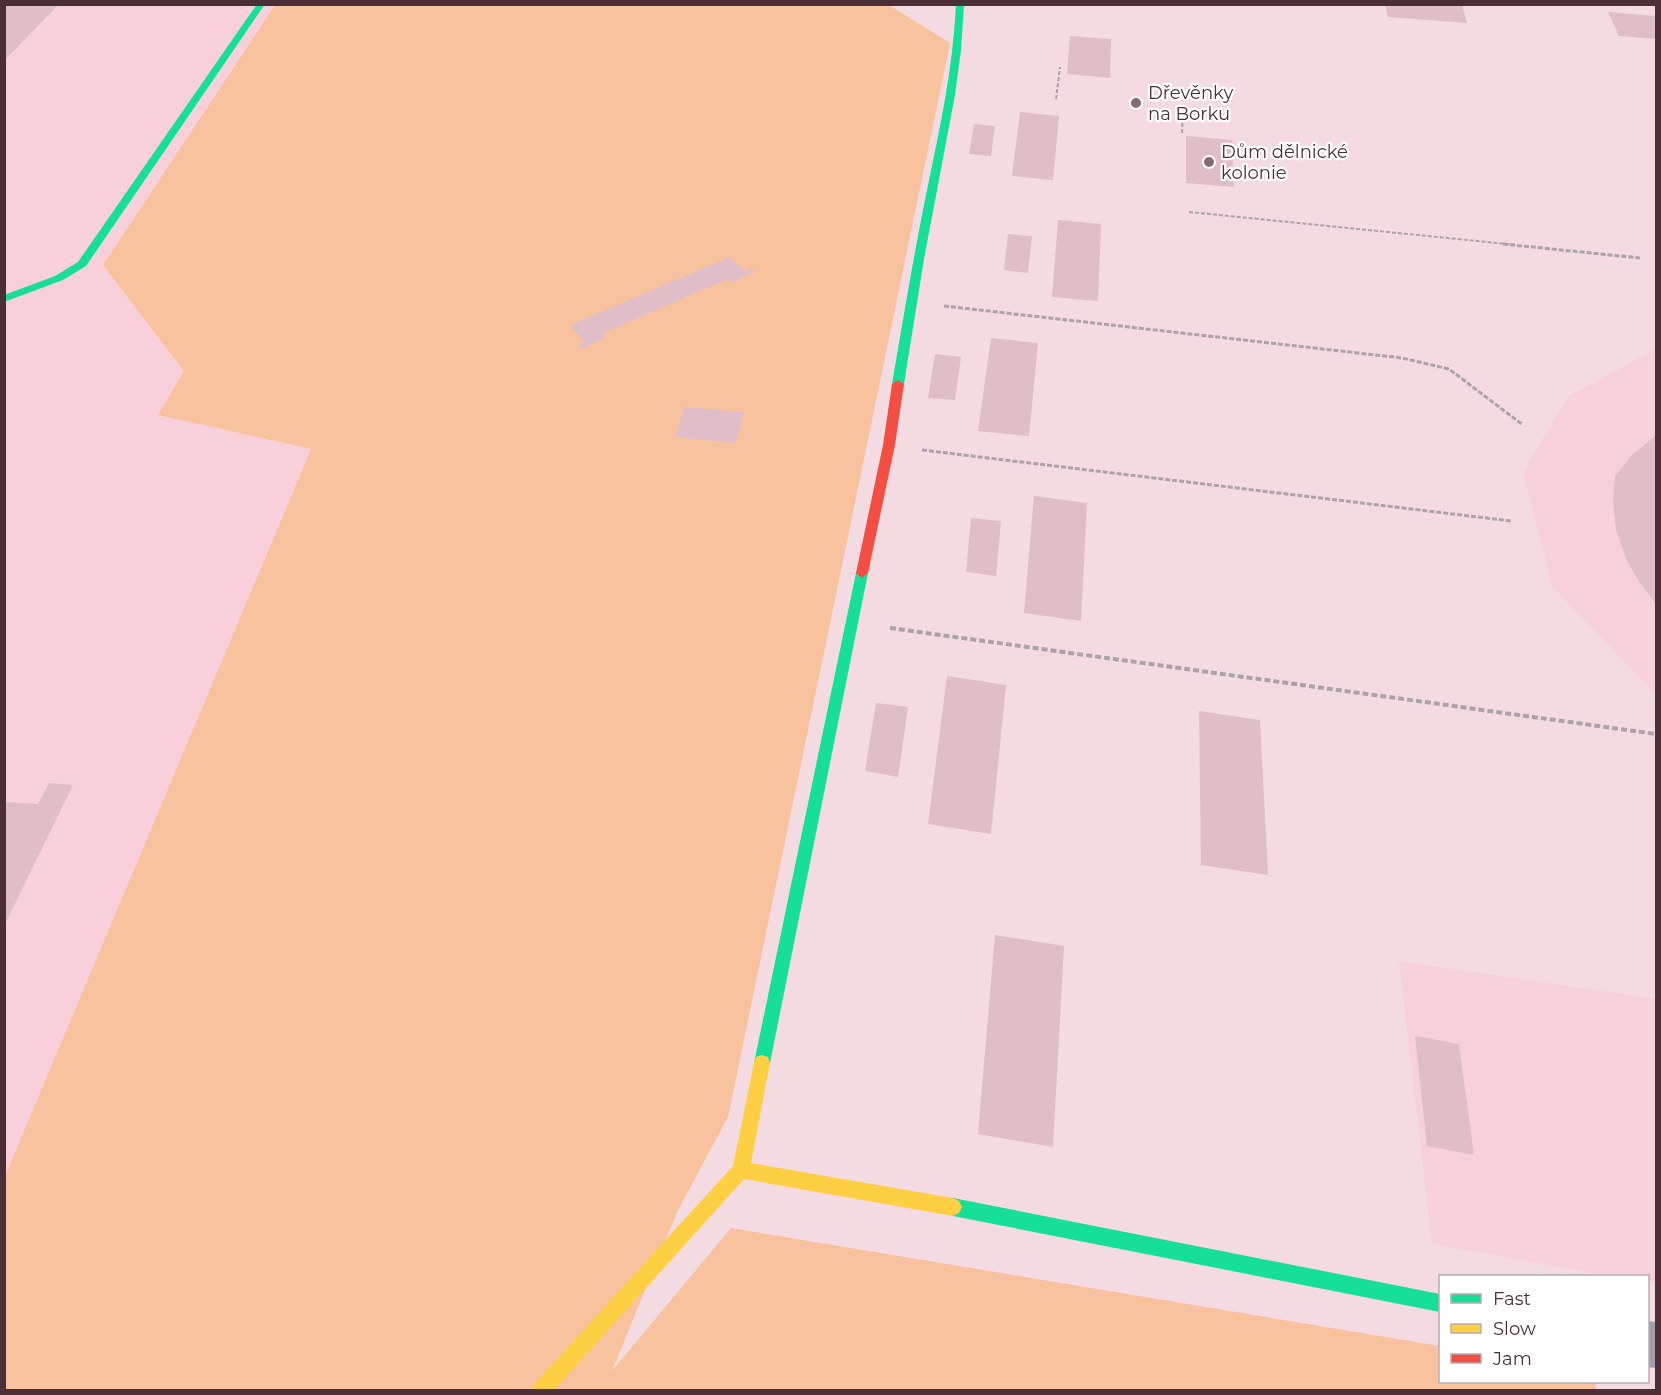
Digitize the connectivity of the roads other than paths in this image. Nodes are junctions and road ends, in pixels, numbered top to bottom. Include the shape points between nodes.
1 (261, 4) edge
2 (960, 4) edge
3 (4, 299) edge
4 (741, 1170) junction
5 (1439, 1303) edge
6 (542, 1390) edge

1 - 3 street via 82,264 59,278
2 - 4 street via 952,90 910,303 889,446
4 - 5 street via 952,1207
4 - 6 street

